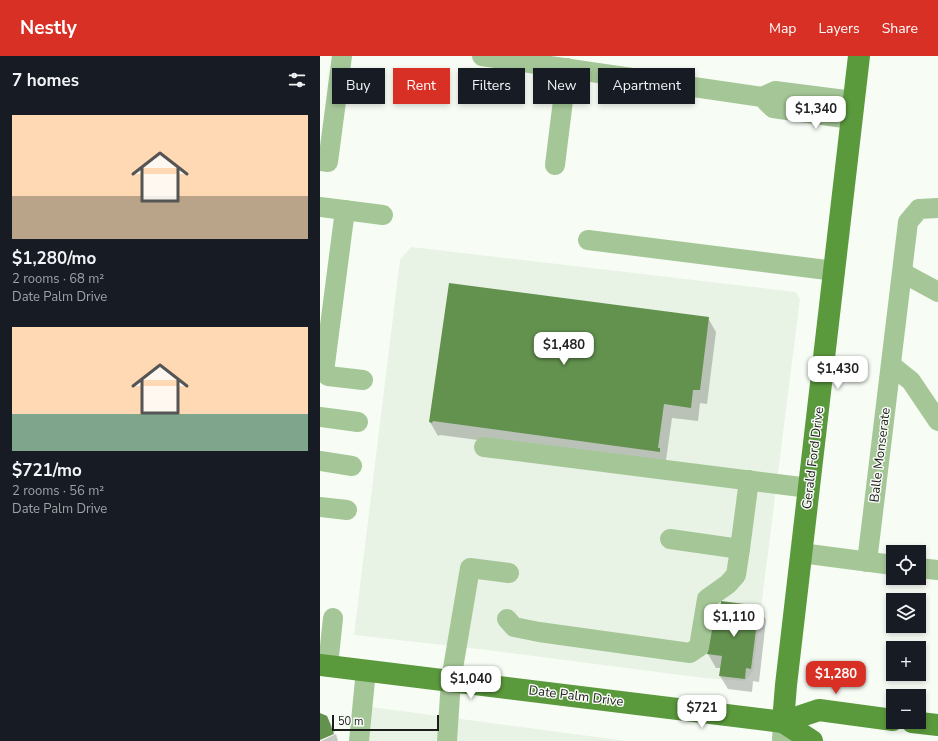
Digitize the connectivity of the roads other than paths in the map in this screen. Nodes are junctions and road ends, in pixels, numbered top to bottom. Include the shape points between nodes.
1 (342, 56) edge
2 (482, 56) edge
3 (859, 56) edge
4 (516, 58) edge
5 (567, 68) edge
6 (590, 71) edge
7 (563, 104) edge
8 (852, 110) junction
9 (320, 161) edge
10 (555, 165) dead end
11 (320, 207) edge
12 (928, 209) edge
13 (345, 210) junction
14 (384, 214) dead end
15 (588, 240) dead end
16 (835, 271) junction
17 (903, 274) junction
18 (938, 292) edge
19 (891, 365) junction
20 (363, 380) dead end
21 (320, 417) edge
22 (938, 421) edge
23 (358, 422) dead end
24 (484, 447) dead end
25 (320, 461) edge
26 (352, 466) dead end
27 (749, 480) junction
28 (809, 488) junction
29 (320, 507) edge
30 (347, 510) dead end
31 (670, 539) dead end
32 (740, 550) junction
33 (801, 553) junction
34 (867, 562) junction
35 (886, 564) edge
36 (926, 569) edge
37 (938, 570) edge
38 (509, 573) dead end
39 (333, 618) dead end
40 (507, 619) dead end
41 (324, 665) edge
42 (366, 670) junction
43 (451, 680) junction
44 (886, 719) edge
45 (926, 724) edge
46 (938, 725) edge
47 (783, 731) edge
48 (359, 741) edge
49 (447, 741) edge
50 (812, 741) edge

1 - 9 street via 328,162
2 - 4 street
3 - 8 main road, Gerald Ford Drive
4 - 5 street
6 - 8 street via 762,97 773,108 787,101
7 - 10 street
8 - 16 main road, Gerald Ford Drive
11 - 13 street
12 - 17 street, Balle Monserate via 908,222
13 - 14 street
13 - 20 street via 324,372 328,376
15 - 16 street
16 - 28 main road, Gerald Ford Drive
17 - 18 street
17 - 19 street, Balle Monserate
19 - 22 street via 911,381
19 - 34 street, Balle Monserate
21 - 23 street
24 - 27 street
25 - 26 street
27 - 28 street
27 - 32 street
28 - 33 main road, Gerald Ford Drive
29 - 30 street
31 - 32 street
32 - 40 street via 736,575 707,599 699,647 690,653 539,632 514,627
33 - 34 street
33 - 47 main road, Gerald Ford Drive
34 - 35 street
36 - 37 street
38 - 43 street via 470,568
39 - 41 street
41 - 42 main road, Date Palm Drive
42 - 43 main road, Date Palm Drive
42 - 48 street
43 - 47 main road, Date Palm Drive
43 - 49 street
44 - 47 main road, Date Palm Drive via 819,710
45 - 46 main road
47 - 50 main road, Date Palm Drive

